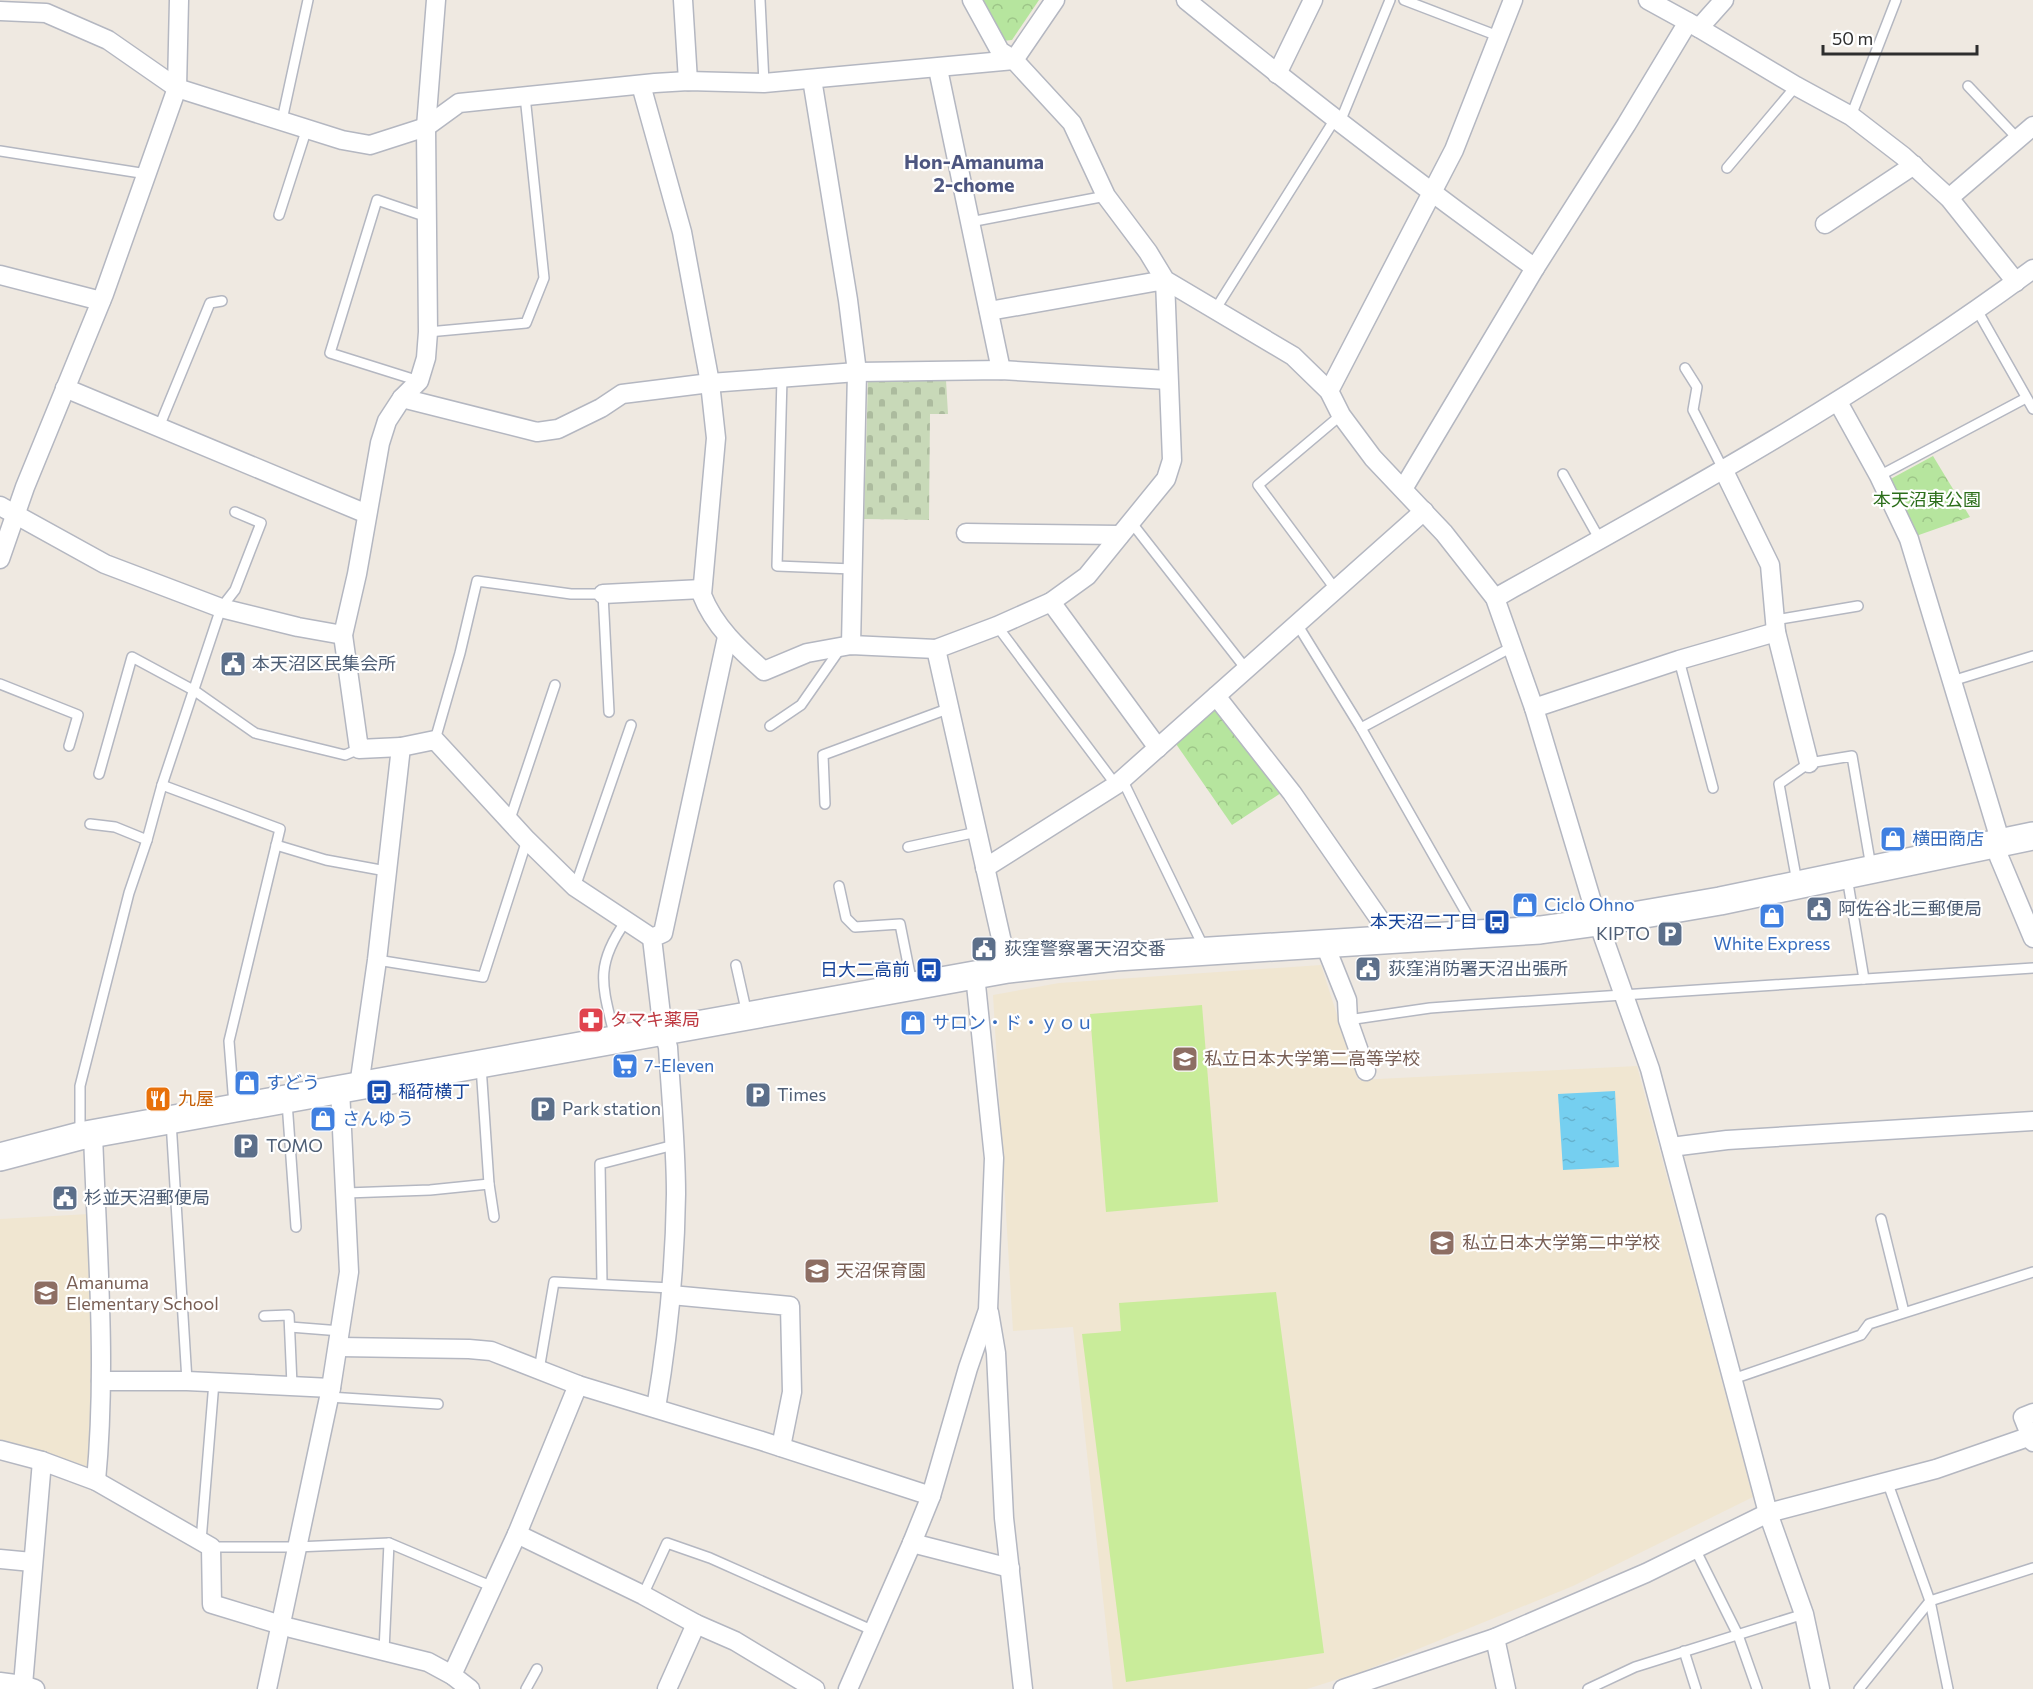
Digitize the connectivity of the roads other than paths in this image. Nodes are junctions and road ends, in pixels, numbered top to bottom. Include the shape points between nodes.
1 (178, 0) edge
2 (308, 0) edge
3 (436, 0) edge
4 (683, 0) edge
5 (760, 0) edge
6 (972, 0) edge
7 (1055, 0) edge
8 (1186, 0) edge
9 (1313, 0) edge
10 (1390, 0) edge
11 (1404, 0) edge
12 (1513, 0) edge
13 (1648, 0) edge
14 (1724, 0) edge
15 (1896, 0) edge
16 (0, 11) edge
17 (1693, 25) junction
18 (1498, 36) junction
19 (1014, 60) junction
20 (938, 69) junction
21 (1277, 74) junction
22 (812, 79) junction
23 (688, 81) junction
24 (764, 83) junction
25 (641, 85) junction
26 (1796, 86) junction
27 (1968, 86) dead end
28 (177, 88) junction
29 (525, 96) junction
30 (1851, 116) junction
31 (282, 120) junction
32 (1338, 121) junction
33 (2033, 126) edge
34 (426, 127) junction
35 (307, 128) junction
36 (2018, 139) junction
37 (0, 151) edge
38 (1914, 165) junction
39 (1727, 168) dead end
40 (147, 174) junction
41 (1431, 193) junction
42 (1106, 196) junction
43 (1949, 198) junction
44 (279, 216) dead end
45 (427, 217) junction
46 (970, 222) junction
47 (1824, 224) dead end
48 (1535, 268) junction
49 (2033, 269) edge
50 (0, 275) edge
51 (1165, 280) junction
52 (2016, 282) junction
53 (101, 301) junction
54 (222, 301) dead end
55 (1215, 310) junction
56 (1977, 310) junction
57 (989, 311) junction
58 (428, 332) junction
59 (1685, 368) dead end
60 (1001, 370) junction
61 (857, 372) junction
62 (782, 378) junction
63 (1168, 380) junction
64 (419, 381) junction
65 (710, 383) junction
66 (65, 388) junction
67 (1329, 391) junction
68 (402, 398) junction
69 (2026, 398) junction
70 (1839, 402) junction
71 (2033, 409) edge
72 (1341, 415) junction
73 (159, 427) junction
74 (1723, 469) junction
75 (1563, 474) dead end
76 (1879, 476) junction
77 (1403, 489) junction
78 (8, 510) edge
79 (1424, 511) junction
80 (235, 512) dead end
81 (367, 514) junction
82 (1125, 528) junction
83 (966, 533) dead end
84 (1600, 540) junction
85 (0, 559) edge
86 (853, 569) junction
87 (702, 589) junction
88 (1336, 590) junction
89 (603, 594) junction
90 (1495, 598) junction
91 (1051, 602) junction
92 (1858, 606) dead end
93 (221, 609) junction
94 (1298, 624) junction
95 (997, 626) junction
96 (1775, 626) junction
97 (343, 635) junction
98 (727, 637) junction
99 (846, 646) junction
100 (1512, 647) junction
101 (936, 649) junction
102 (2033, 656) edge
103 (1678, 660) junction
104 (1246, 669) junction
105 (1952, 681) junction
106 (0, 684) edge
107 (555, 685) dead end
108 (195, 691) junction
109 (1216, 696) junction
110 (950, 708) junction
111 (1534, 708) junction
112 (609, 712) dead end
113 (631, 725) dead end
114 (771, 726) dead end
115 (1361, 728) junction
116 (435, 740) junction
117 (69, 746) dead end
118 (401, 747) junction
119 (1158, 748) junction
120 (359, 749) junction
121 (1809, 763) junction
122 (99, 774) dead end
123 (1119, 782) junction
124 (162, 784) junction
125 (1713, 788) dead end
126 (825, 804) dead end
127 (510, 819) junction
128 (90, 824) dead end
129 (977, 832) junction
130 (2033, 836) edge
131 (147, 840) junction
132 (527, 840) junction
133 (1999, 842) junction
134 (276, 845) junction
135 (908, 847) dead end
136 (985, 868) junction
137 (386, 871) junction
138 (1859, 872) junction
139 (1797, 884) junction
140 (839, 886) dead end
141 (575, 887) junction
142 (626, 921) junction
143 (1598, 922) junction
144 (1478, 934) junction
145 (2033, 937) edge
146 (652, 938) junction
147 (1394, 940) junction
148 (1325, 945) junction
149 (1206, 953) junction
150 (377, 960) junction
151 (736, 965) dead end
152 (2033, 968) edge
153 (1008, 969) junction
154 (975, 975) junction
155 (1864, 979) junction
156 (913, 986) junction
157 (1624, 994) junction
158 (748, 1017) junction
159 (1348, 1020) junction
160 (663, 1032) junction
161 (616, 1040) junction
162 (481, 1064) junction
163 (1366, 1071) dead end
164 (350, 1087) junction
165 (286, 1099) junction
166 (234, 1108) junction
167 (171, 1119) junction
168 (2033, 1120) edge
169 (86, 1135) junction
170 (674, 1145) junction
171 (1671, 1148) junction
172 (0, 1157) edge
173 (489, 1184) junction
174 (346, 1193) junction
175 (494, 1217) dead end
176 (1881, 1219) dead end
177 (296, 1227) dead end
178 (2033, 1272) edge
179 (602, 1283) junction
180 (671, 1292) junction
181 (988, 1310) junction
182 (1904, 1312) junction
183 (264, 1316) dead end
184 (290, 1327) junction
185 (340, 1339) junction
186 (539, 1370) junction
187 (1733, 1379) junction
188 (101, 1381) junction
189 (187, 1381) junction
190 (214, 1382) junction
191 (578, 1384) junction
192 (292, 1385) junction
193 (330, 1392) junction
194 (438, 1404) dead end
195 (656, 1408) junction
196 (2033, 1413) edge
197 (2032, 1439) edge
198 (781, 1447) junction
199 (0, 1450) edge
200 (42, 1461) junction
201 (1887, 1481) junction
202 (96, 1482) junction
203 (930, 1496) junction
204 (1768, 1513) junction
205 (517, 1534) junction
206 (389, 1543) junction
207 (206, 1544) junction
208 (912, 1544) junction
209 (296, 1547) junction
210 (1695, 1549) junction
211 (0, 1559) edge
212 (32, 1562) junction
213 (1010, 1568) junction
214 (2033, 1568) edge
215 (493, 1587) junction
216 (643, 1595) junction
217 (1930, 1601) junction
218 (1804, 1614) junction
219 (279, 1624) junction
220 (696, 1624) junction
221 (874, 1631) junction
222 (1738, 1635) junction
223 (1495, 1638) junction
224 (384, 1651) junction
225 (1684, 1651) junction
226 (537, 1669) dead end
227 (452, 1675) junction
228 (0, 1682) edge
229 (29, 1687) edge
230 (267, 1689) edge
231 (470, 1689) edge
232 (525, 1689) edge
233 (667, 1689) edge
234 (815, 1689) edge
235 (848, 1689) edge
236 (1023, 1689) edge
237 (1343, 1689) edge
238 (1506, 1689) edge
239 (1588, 1689) edge
240 (1696, 1689) edge
241 (1757, 1689) edge
242 (1820, 1689) edge
243 (1859, 1689) edge
244 (1948, 1689) edge

1 - 28 street
2 - 31 lane
3 - 34 street
4 - 23 street
5 - 24 lane
6 - 19 street via 1000,51
7 - 19 street
8 - 21 street
9 - 21 street
10 - 32 lane
11 - 18 lane
12 - 18 street
13 - 17 street
14 - 17 street
15 - 30 lane
16 - 28 street via 46,14 108,40
17 - 26 street
17 - 48 street
18 - 41 street via 1454,150
19 - 20 street
19 - 42 street via 1072,123
20 - 22 street
20 - 46 street
21 - 32 street
22 - 24 street
22 - 61 street
23 - 24 street
23 - 25 street
25 - 29 street
25 - 65 street via 682,232
26 - 30 street
26 - 39 lane
27 - 36 lane
28 - 31 street
28 - 40 street
29 - 34 street via 459,103
29 - 58 lane via 544,278 530,314 526,323
30 - 38 street
31 - 35 street
32 - 41 street
32 - 55 lane
33 - 36 street
34 - 35 street via 370,145
34 - 45 street
35 - 44 lane
36 - 43 street
37 - 40 lane
38 - 43 street
38 - 47 street
40 - 53 street
41 - 48 street
41 - 67 street
42 - 46 lane
42 - 51 street
43 - 52 street
45 - 58 street
45 - 64 lane via 377,200 330,353
46 - 57 street
48 - 77 street
49 - 52 street
50 - 53 street
51 - 55 street
51 - 57 street
51 - 63 street
52 - 56 street
53 - 66 street
54 - 73 lane via 210,303
55 - 67 street via 1293,356
56 - 69 lane
56 - 70 street
57 - 60 street
58 - 64 street
59 - 74 lane via 1697,387 1693,410
60 - 61 street
60 - 63 street
61 - 62 street
61 - 86 street
62 - 65 street
62 - 86 lane via 777,566
63 - 82 street via 1172,460 1166,479
64 - 68 street
65 - 68 street via 622,394 558,429 537,432
65 - 87 street via 716,438
66 - 73 street
66 - 78 street
67 - 72 street
68 - 81 street via 387,421 380,443
69 - 71 lane
69 - 76 lane
70 - 74 street
70 - 76 street
72 - 77 street via 1373,458
72 - 88 lane via 1258,486
73 - 81 street
74 - 84 street
74 - 96 street via 1770,565
75 - 84 lane
76 - 105 street via 1910,539
77 - 79 street
78 - 85 street
78 - 93 street via 105,564
79 - 88 street
79 - 90 street
80 - 93 lane via 261,523 235,590
81 - 97 street
82 - 83 street
82 - 91 street via 1087,576
82 - 104 lane
84 - 90 street
86 - 99 street
87 - 89 street
87 - 98 street via 705,603
88 - 94 street
89 - 112 lane
89 - 116 lane via 571,594 477,581
90 - 100 street
91 - 95 street
91 - 119 street
92 - 96 lane
93 - 97 street
93 - 108 lane
94 - 104 street
94 - 115 lane
95 - 101 street
95 - 123 lane
96 - 103 street
96 - 121 street
97 - 120 street
98 - 99 street via 764,671 807,653
98 - 146 street via 663,933
99 - 101 street
99 - 114 lane via 801,705
100 - 111 street
100 - 115 lane
101 - 110 street
102 - 105 lane
103 - 111 street
103 - 125 lane
104 - 109 street
105 - 133 street
106 - 117 lane via 78,715
107 - 127 lane
108 - 120 lane via 255,733 345,755
108 - 122 lane via 132,657
108 - 124 lane
109 - 119 street
109 - 147 street via 1292,793
110 - 126 lane via 823,754
110 - 129 street
111 - 143 street
113 - 141 lane
115 - 144 lane
116 - 118 street
116 - 127 street
118 - 120 street
118 - 137 street
119 - 123 street
121 - 138 lane via 1852,756
121 - 139 lane via 1779,784
123 - 136 street
123 - 149 lane
124 - 131 lane
124 - 134 lane via 280,829
127 - 132 street
128 - 131 lane via 115,827
129 - 135 lane
129 - 136 street
130 - 133 street
131 - 169 lane via 129,893 80,1086
132 - 141 street
132 - 150 lane via 483,977
133 - 138 street
133 - 145 street via 1999,857
134 - 137 lane via 326,860
134 - 166 lane via 229,1041
136 - 153 street
137 - 150 street
138 - 139 street
138 - 155 lane
139 - 143 street
140 - 156 lane via 846,918 855,927 900,924
141 - 142 street
142 - 146 street
142 - 161 lane via 611,941 603,973
143 - 144 street
143 - 157 street
144 - 147 street
146 - 160 street
147 - 148 street
148 - 149 street
148 - 159 street via 1347,1000
149 - 153 street via 1116,957
150 - 164 street
151 - 158 lane
152 - 155 lane
153 - 154 street
154 - 156 street
154 - 181 street via 994,1158
155 - 157 lane
156 - 158 street
157 - 159 lane via 1430,1008
157 - 171 street via 1650,1068
158 - 160 street
159 - 163 street
160 - 161 street
160 - 170 street via 668,1047
161 - 162 street
162 - 164 street
162 - 173 lane
164 - 165 street
164 - 174 street
165 - 166 street
165 - 177 lane
166 - 167 street
167 - 169 street
167 - 189 lane
168 - 171 street via 1726,1140
169 - 172 street
169 - 188 street
170 - 179 lane via 600,1164
170 - 180 street
171 - 187 street
173 - 174 lane
173 - 175 lane
174 - 185 street via 349,1272
176 - 182 lane
178 - 182 lane
179 - 180 lane
179 - 186 lane via 554,1282
180 - 195 street
180 - 198 street via 789,1306 792,1392
181 - 203 street
181 - 213 street via 996,1353
182 - 187 lane via 1869,1324 1861,1335
183 - 184 lane via 289,1315
184 - 185 lane
184 - 192 lane
185 - 186 street via 491,1351
185 - 193 street
186 - 191 street
187 - 204 street
188 - 189 street
188 - 202 street
189 - 190 street
190 - 192 street
190 - 207 lane
191 - 195 street
191 - 205 street
192 - 193 street
193 - 194 lane
193 - 209 street
195 - 198 street
196 - 197 street via 2023,1418
197 - 201 street
198 - 203 street
199 - 200 street
200 - 202 street
200 - 212 street
201 - 204 street
201 - 217 lane
202 - 207 street
203 - 208 street
204 - 210 street
204 - 218 street
205 - 215 street
205 - 216 street
206 - 209 lane
206 - 215 lane
206 - 224 lane
207 - 209 lane
207 - 219 street via 212,1604
208 - 213 street
208 - 221 street
209 - 219 street
210 - 222 lane
210 - 223 street
211 - 212 street
212 - 229 street
213 - 236 street
214 - 217 lane
215 - 227 street
216 - 220 street
216 - 221 lane via 667,1543 710,1558
217 - 243 lane
217 - 244 lane
218 - 222 lane
218 - 242 street
219 - 224 street
219 - 230 street
220 - 233 street
220 - 234 street via 735,1641
221 - 235 street
222 - 225 lane
222 - 241 lane
223 - 237 street
223 - 238 street
224 - 227 street via 428,1662
225 - 239 lane via 1635,1667
225 - 240 lane
226 - 232 lane
227 - 231 street
228 - 229 street

